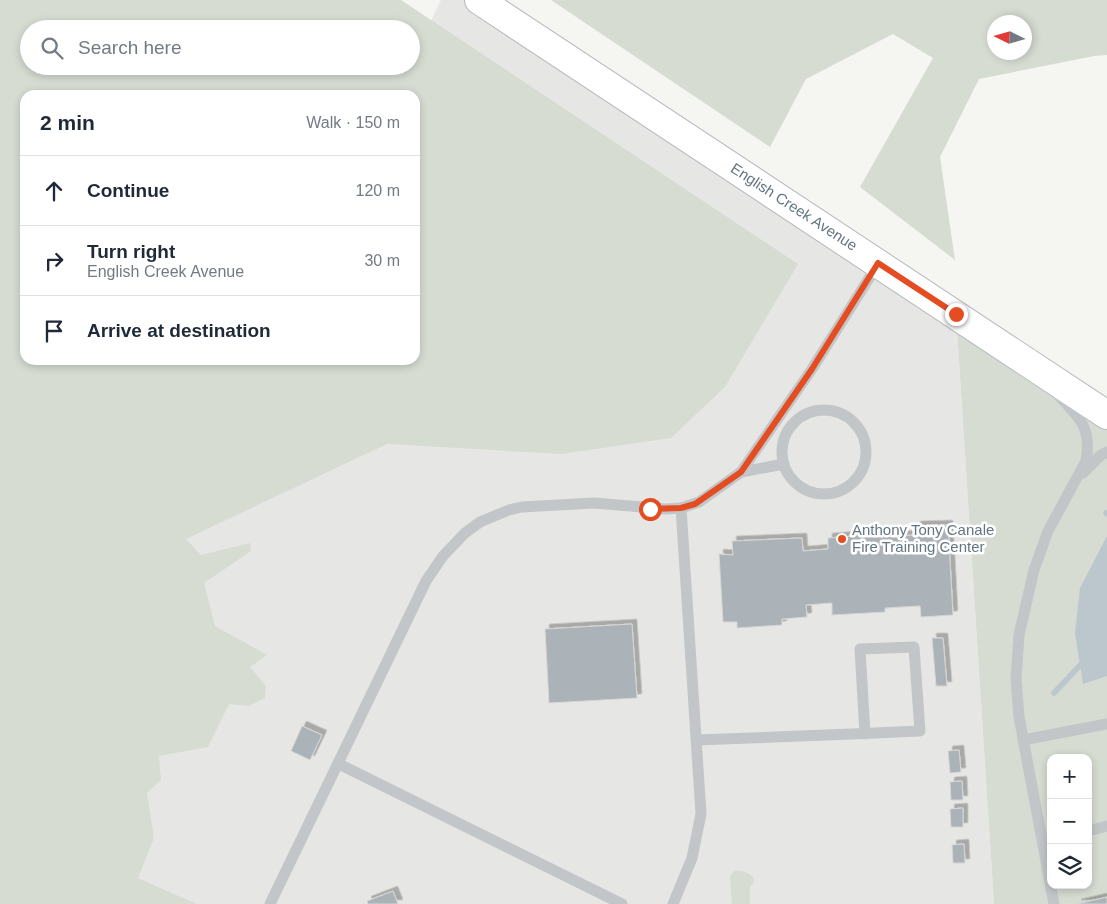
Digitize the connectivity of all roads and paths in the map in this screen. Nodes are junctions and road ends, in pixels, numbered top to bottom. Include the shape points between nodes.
1 (479, 0) edge
2 (878, 263) junction
3 (1025, 361) junction
4 (1107, 416) edge
5 (1107, 452) edge
6 (784, 464) junction
7 (741, 472) junction
8 (1075, 482) junction
9 (681, 508) junction
10 (1107, 724) edge
11 (865, 734) junction
12 (697, 740) junction
13 (1023, 740) junction
14 (339, 764) junction
15 (1107, 826) edge
16 (1092, 829) edge
17 (1046, 840) edge
18 (270, 904) edge
19 (622, 904) edge
20 (673, 904) edge
21 (1054, 904) edge

1 - 2 main road, English Creek Avenue
2 - 3 main road, English Creek Avenue
2 - 7 lane via 812,369
3 - 4 main road, English Creek Avenue
3 - 8 lane via 1078,415 1084,426 1088,451
5 - 8 lane
6 - 6 lane via 790,476 805,489 825,494 838,491 850,484 862,468 866,448 862,434 843,414 816,410 802,415 785,437 782,450
6 - 7 lane
7 - 9 lane via 699,502
8 - 13 lane via 1048,530 1022,613 1016,679
9 - 12 lane
9 - 14 lane via 650,509 594,503 522,507 495,515 466,533 443,556 426,581
10 - 13 lane
11 - 11 lane via 920,731 914,647 860,649
11 - 12 lane
12 - 20 lane via 701,790 698,836 684,882
13 - 17 lane
14 - 18 lane
14 - 19 lane
15 - 16 lane
17 - 21 lane

